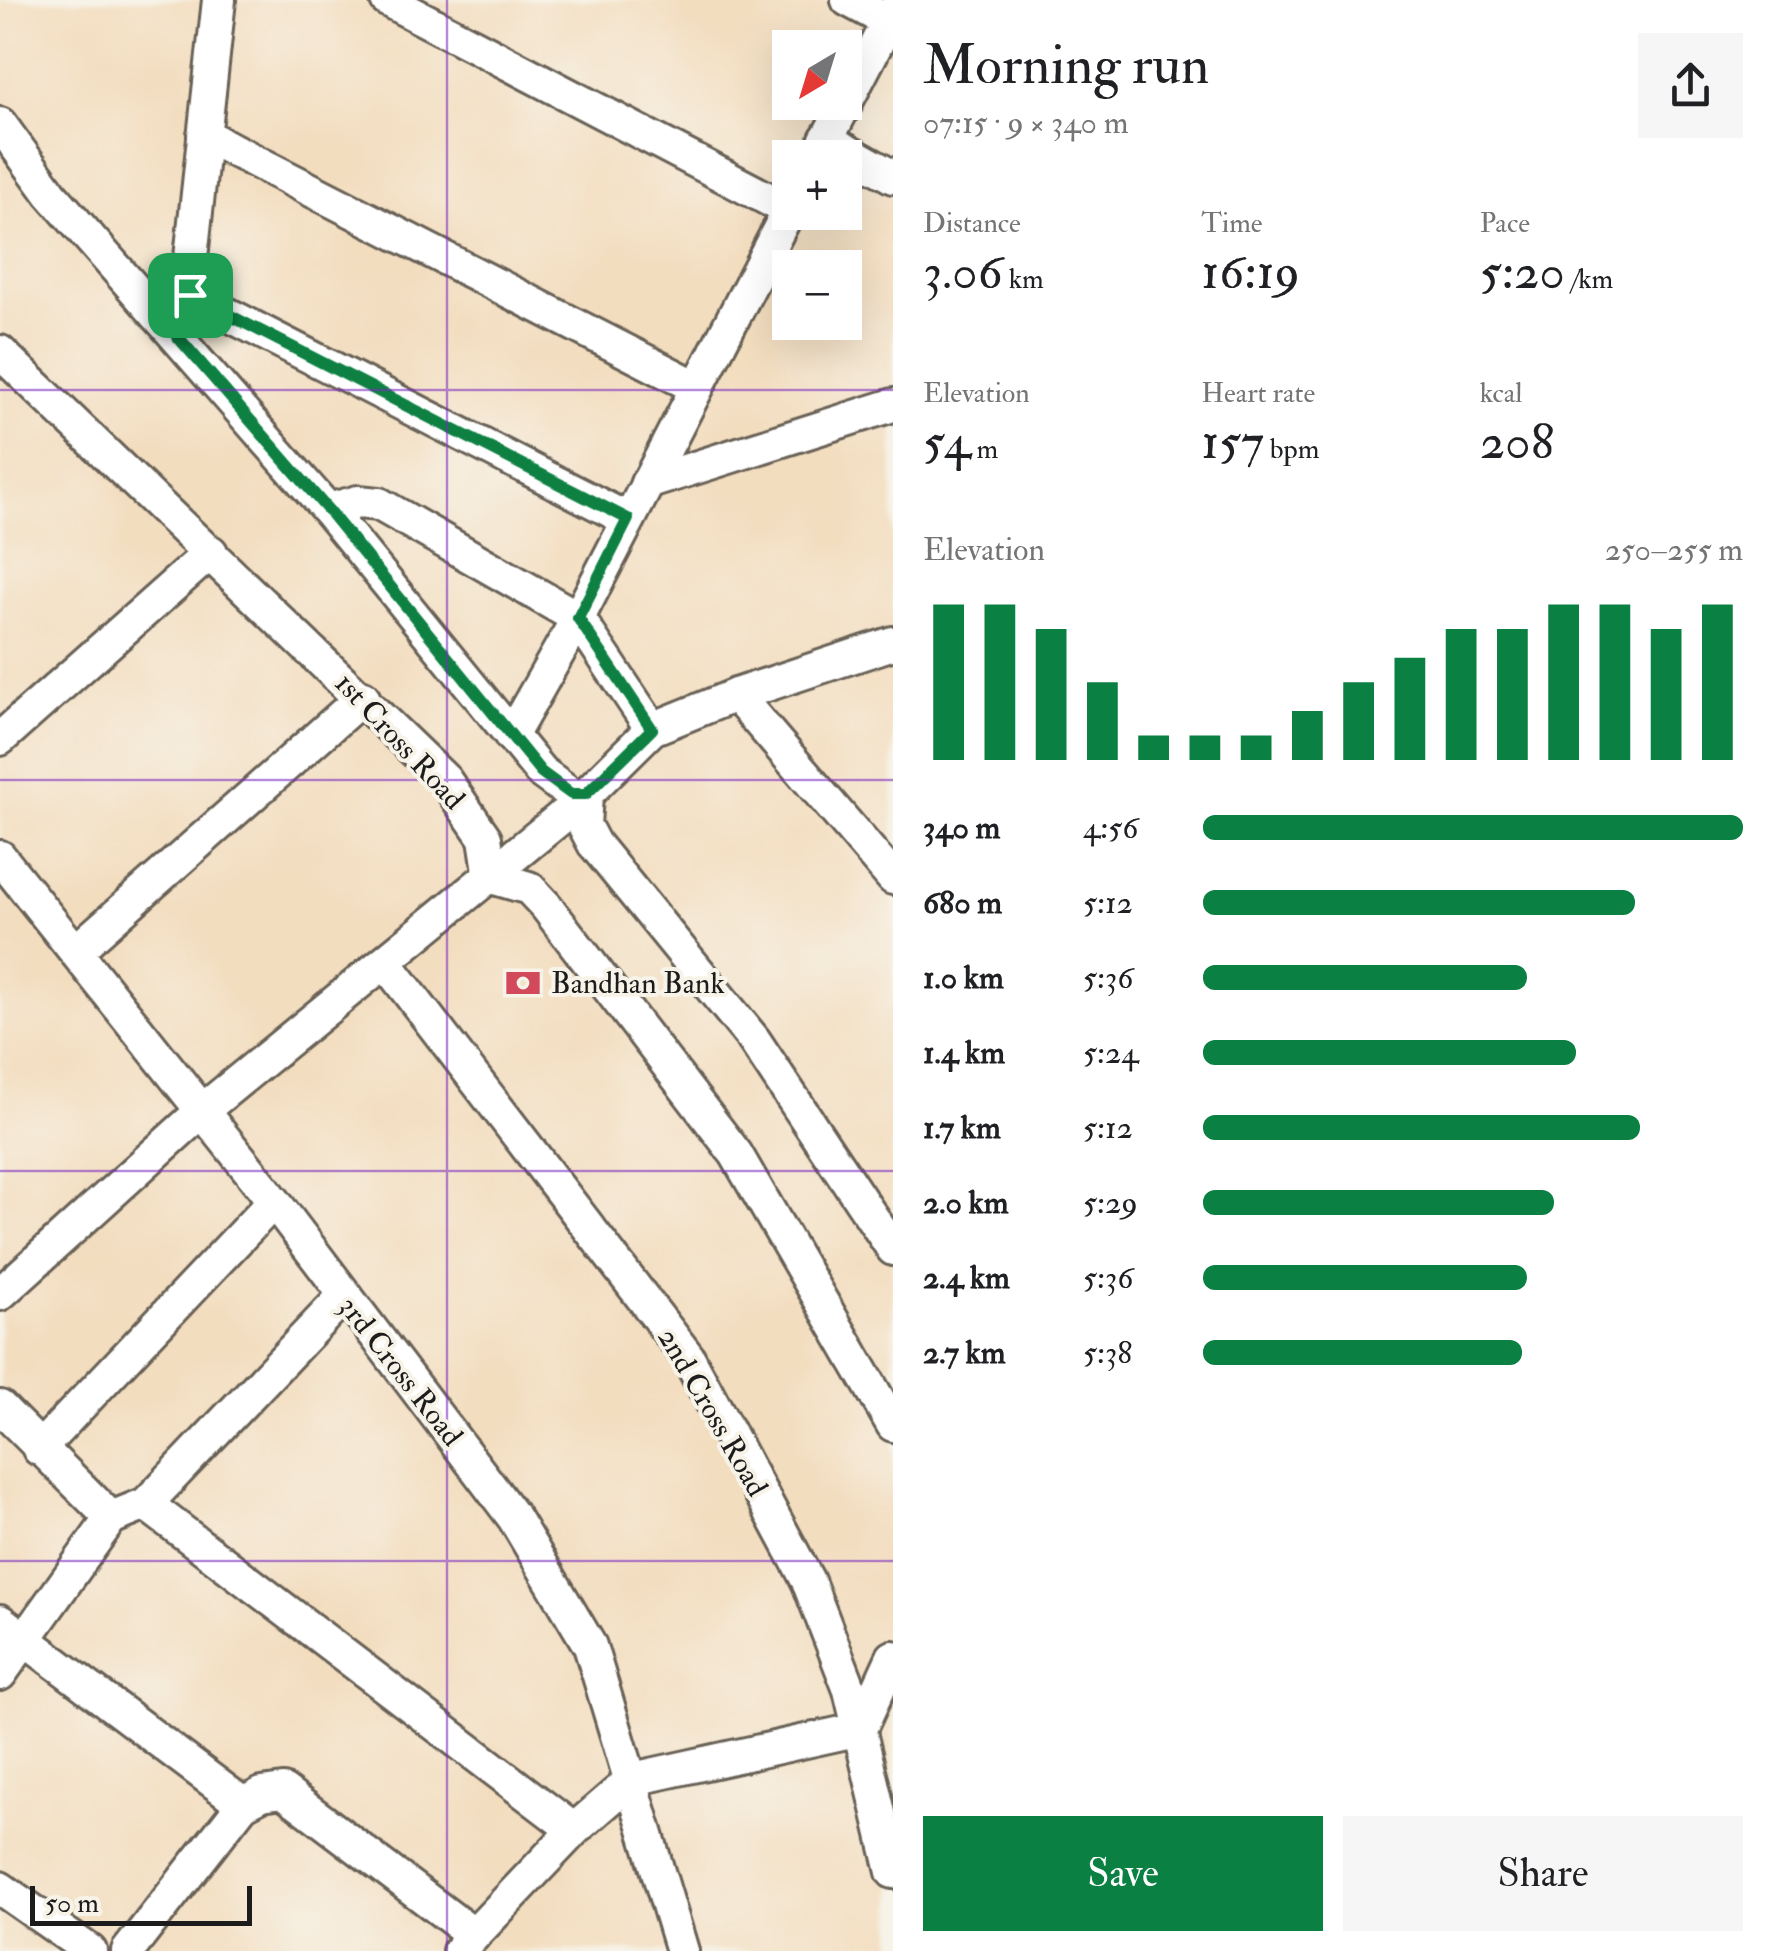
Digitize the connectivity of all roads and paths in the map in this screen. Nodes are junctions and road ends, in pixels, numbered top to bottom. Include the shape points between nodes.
1 (219, 0) edge
2 (386, 0) edge
3 (848, 0) edge
4 (891, 19) edge
5 (0, 124) edge
6 (204, 135) junction
7 (826, 140) edge
8 (862, 164) edge
9 (893, 176) edge
10 (772, 200) edge
11 (779, 230) edge
12 (190, 295) junction
13 (178, 337) junction
14 (0, 352) edge
15 (696, 388) junction
16 (893, 406) edge
17 (646, 484) junction
18 (328, 510) junction
19 (628, 519) junction
20 (210, 552) junction
21 (578, 618) junction
22 (893, 642) edge
23 (736, 695) junction
24 (363, 698) junction
25 (652, 729) junction
26 (512, 736) junction
27 (0, 739) edge
28 (578, 802) junction
29 (0, 857) edge
30 (497, 872) junction
31 (893, 878) edge
32 (76, 952) junction
33 (386, 963) junction
34 (203, 1110) junction
35 (274, 1201) junction
36 (893, 1249) edge
37 (0, 1294) edge
38 (343, 1297) junction
39 (0, 1407) edge
40 (893, 1425) edge
41 (39, 1449) junction
42 (146, 1504) junction
43 (111, 1518) junction
44 (12, 1631) edge
45 (893, 1657) edge
46 (0, 1674) edge
47 (860, 1728) junction
48 (633, 1778) junction
49 (243, 1804) junction
50 (574, 1830) junction
51 (893, 1872) edge
52 (0, 1888) edge
53 (466, 1945) edge
54 (90, 1951) edge
55 (128, 1951) edge
56 (682, 1951) edge

1 - 6 street
2 - 10 street
3 - 4 street
4 - 7 street
5 - 13 street via 50,194
6 - 12 street
6 - 15 street
8 - 9 street
11 - 15 street
12 - 13 street
12 - 19 street
13 - 18 street
14 - 20 street, 1st Cross Road
15 - 17 street
16 - 17 street
17 - 19 street
18 - 21 street via 379,504
18 - 26 street
19 - 21 street
20 - 24 street, 1st Cross Road
20 - 27 street
21 - 25 street
21 - 26 street
22 - 23 street
23 - 25 street
23 - 31 street
24 - 30 street, 1st Cross Road via 445,780 485,838
24 - 32 street
25 - 28 street
26 - 28 street
28 - 30 street
28 - 36 street via 594,844 754,1040
29 - 32 street, 3rd Cross Road
30 - 33 street
30 - 40 street via 546,906 736,1154
32 - 34 street, 3rd Cross Road
33 - 34 street
33 - 47 street, 2nd Cross Road via 688,1357 808,1581
34 - 35 street, 3rd Cross Road
34 - 37 street
35 - 38 street, 3rd Cross Road
35 - 41 street
38 - 42 street
38 - 48 street, 3rd Cross Road via 524,1534 590,1646
39 - 41 street
41 - 43 street
42 - 43 street
42 - 50 street
43 - 44 street
44 - 46 street
44 - 49 street
45 - 47 street
47 - 48 street
47 - 51 street, 2nd Cross Road
48 - 50 street
48 - 56 street, 3rd Cross Road
49 - 53 street via 283,1791
49 - 55 street
50 - 53 street
52 - 54 street

